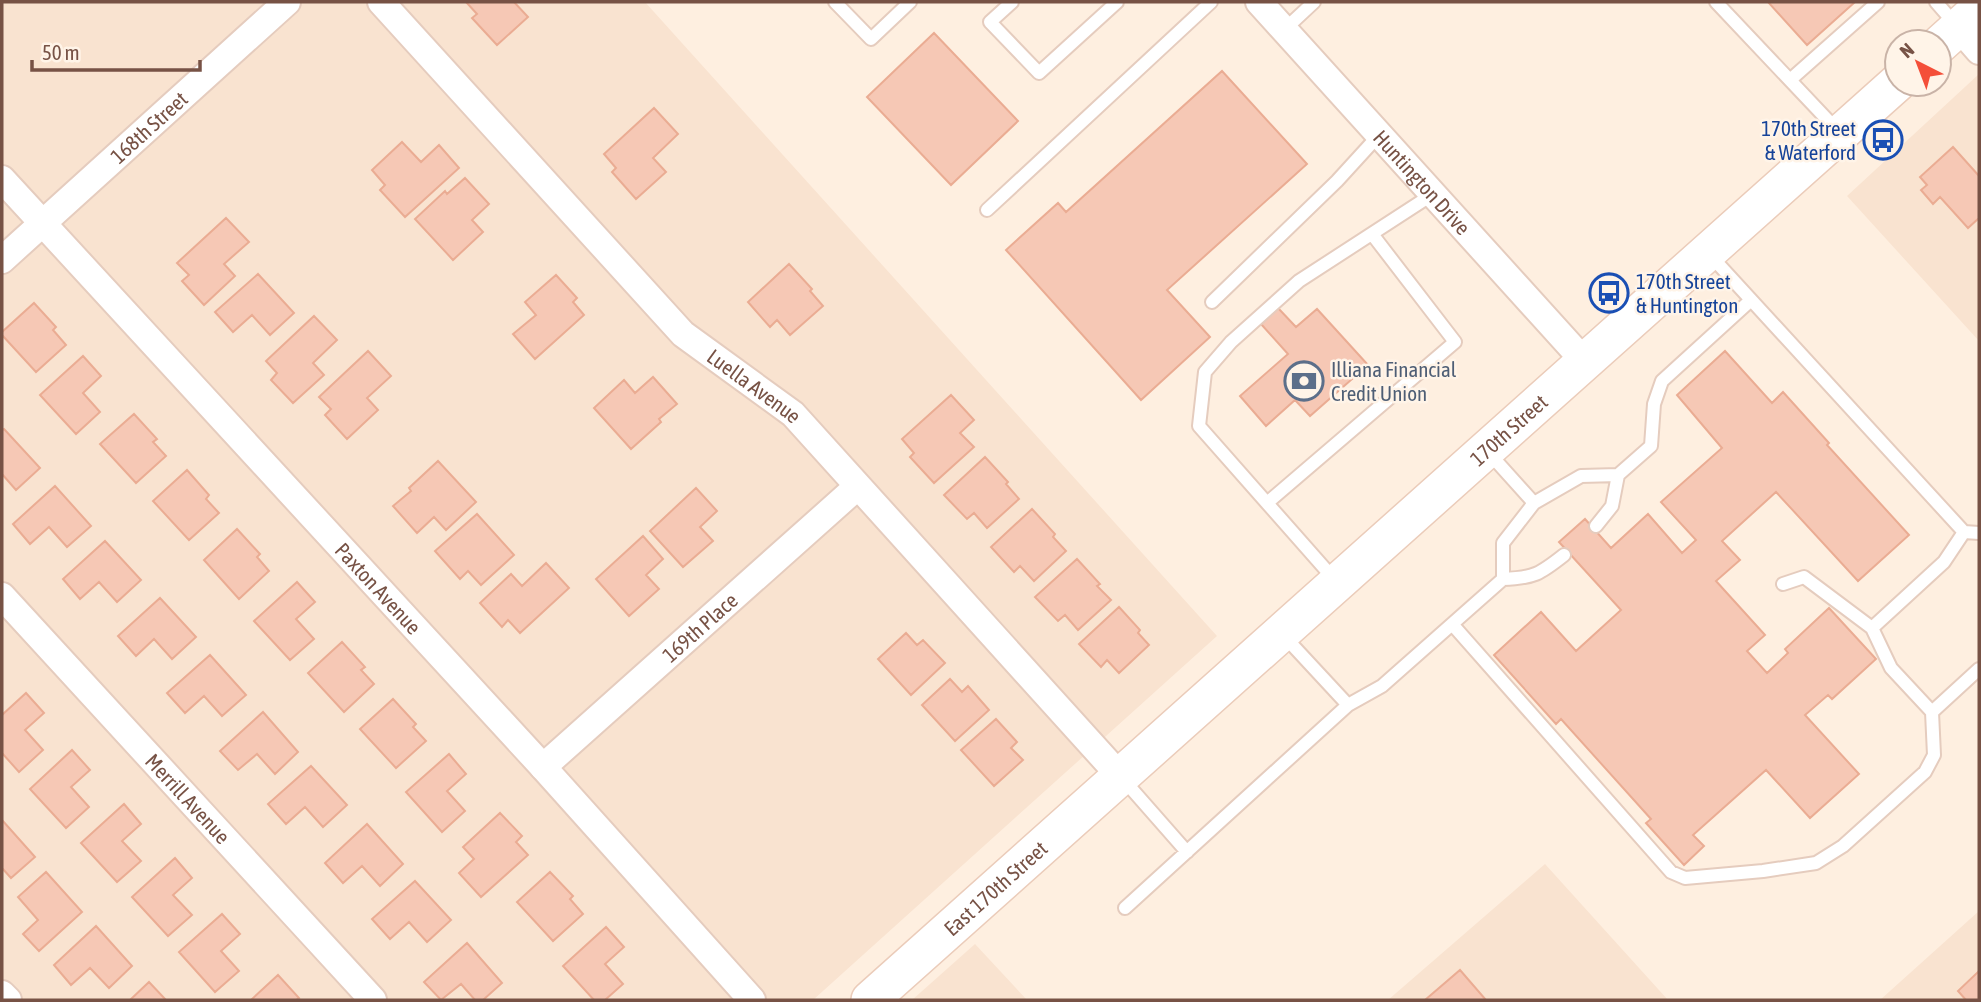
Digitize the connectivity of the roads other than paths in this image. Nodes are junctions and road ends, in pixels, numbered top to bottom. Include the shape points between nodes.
1 (287, 2) edge
2 (381, 2) edge
3 (835, 2) edge
4 (910, 2) edge
5 (1012, 2) edge
6 (1117, 2) edge
7 (1211, 2) edge
8 (1259, 2) edge
9 (1314, 2) edge
10 (1716, 2) edge
11 (1878, 2) edge
12 (1284, 30) junction
13 (1790, 80) junction
14 (1883, 96) edge
15 (1840, 134) junction
16 (1380, 135) junction
17 (2, 179) edge
18 (1433, 194) junction
19 (987, 209) dead end
20 (43, 223) junction
21 (1372, 234) junction
22 (1708, 252) junction
23 (2, 260) edge
24 (1751, 300) junction
25 (1212, 302) dead end
26 (1585, 362) junction
27 (1487, 450) junction
28 (1618, 475) junction
29 (857, 487) junction
30 (1267, 503) junction
31 (1534, 503) junction
32 (1595, 526) dead end
33 (1964, 532) junction
34 (1979, 533) edge
35 (1564, 555) dead end
36 (1503, 579) junction
37 (1338, 583) junction
38 (1783, 584) dead end
39 (2, 596) edge
40 (1452, 624) junction
41 (1872, 628) junction
42 (1282, 633) junction
43 (1979, 669) edge
44 (1348, 705) junction
45 (1932, 712) junction
46 (543, 767) junction
47 (1121, 777) junction
48 (1187, 852) junction
49 (1125, 908) dead end
50 (2, 994) edge
51 (8, 1000) edge
52 (373, 1000) edge
53 (752, 1000) edge
54 (870, 1000) edge

1 - 20 street, 168th Street
2 - 29 street, Luella Avenue via 683,334 793,414
3 - 4 lane via 870,39
5 - 6 lane via 990,22 1039,73
7 - 19 lane
8 - 12 street, Huntington Drive
9 - 12 lane
10 - 13 lane
11 - 13 lane
12 - 16 street, Huntington Drive
13 - 15 lane
14 - 15 street, 170th Street
15 - 22 street, 170th Street
16 - 18 street, Huntington Drive
16 - 25 lane
17 - 20 street, Paxton Avenue
18 - 21 lane
18 - 26 street, Huntington Drive
20 - 23 street, 168th Street
20 - 46 street, Paxton Avenue
21 - 30 lane via 1299,281 1205,372 1199,426
21 - 30 lane via 1455,342
22 - 24 lane
22 - 26 street, 170th Street
24 - 28 lane via 1662,381 1654,404 1651,446
24 - 33 lane
26 - 27 street, 170th Street
27 - 31 lane
27 - 37 street, 170th Street
28 - 31 lane via 1581,476
28 - 32 lane via 1612,506
29 - 46 street, 169th Place
29 - 47 street, Luella Avenue
30 - 37 lane
31 - 36 lane via 1503,543
33 - 34 lane
33 - 41 lane via 1944,562
35 - 36 lane via 1527,578
36 - 40 lane
37 - 42 street, 170th Street
38 - 41 lane via 1804,577
39 - 52 street, Merrill Avenue
40 - 44 lane via 1382,686
40 - 45 lane via 1671,872 1685,878 1816,863 1843,846 1925,772 1934,755
41 - 45 lane via 1891,668
42 - 44 lane
42 - 47 street, 170th Street
43 - 45 lane
44 - 48 lane
46 - 53 street, Paxton Avenue
47 - 48 lane
47 - 54 street, East 170th Street
48 - 49 lane
50 - 51 street

